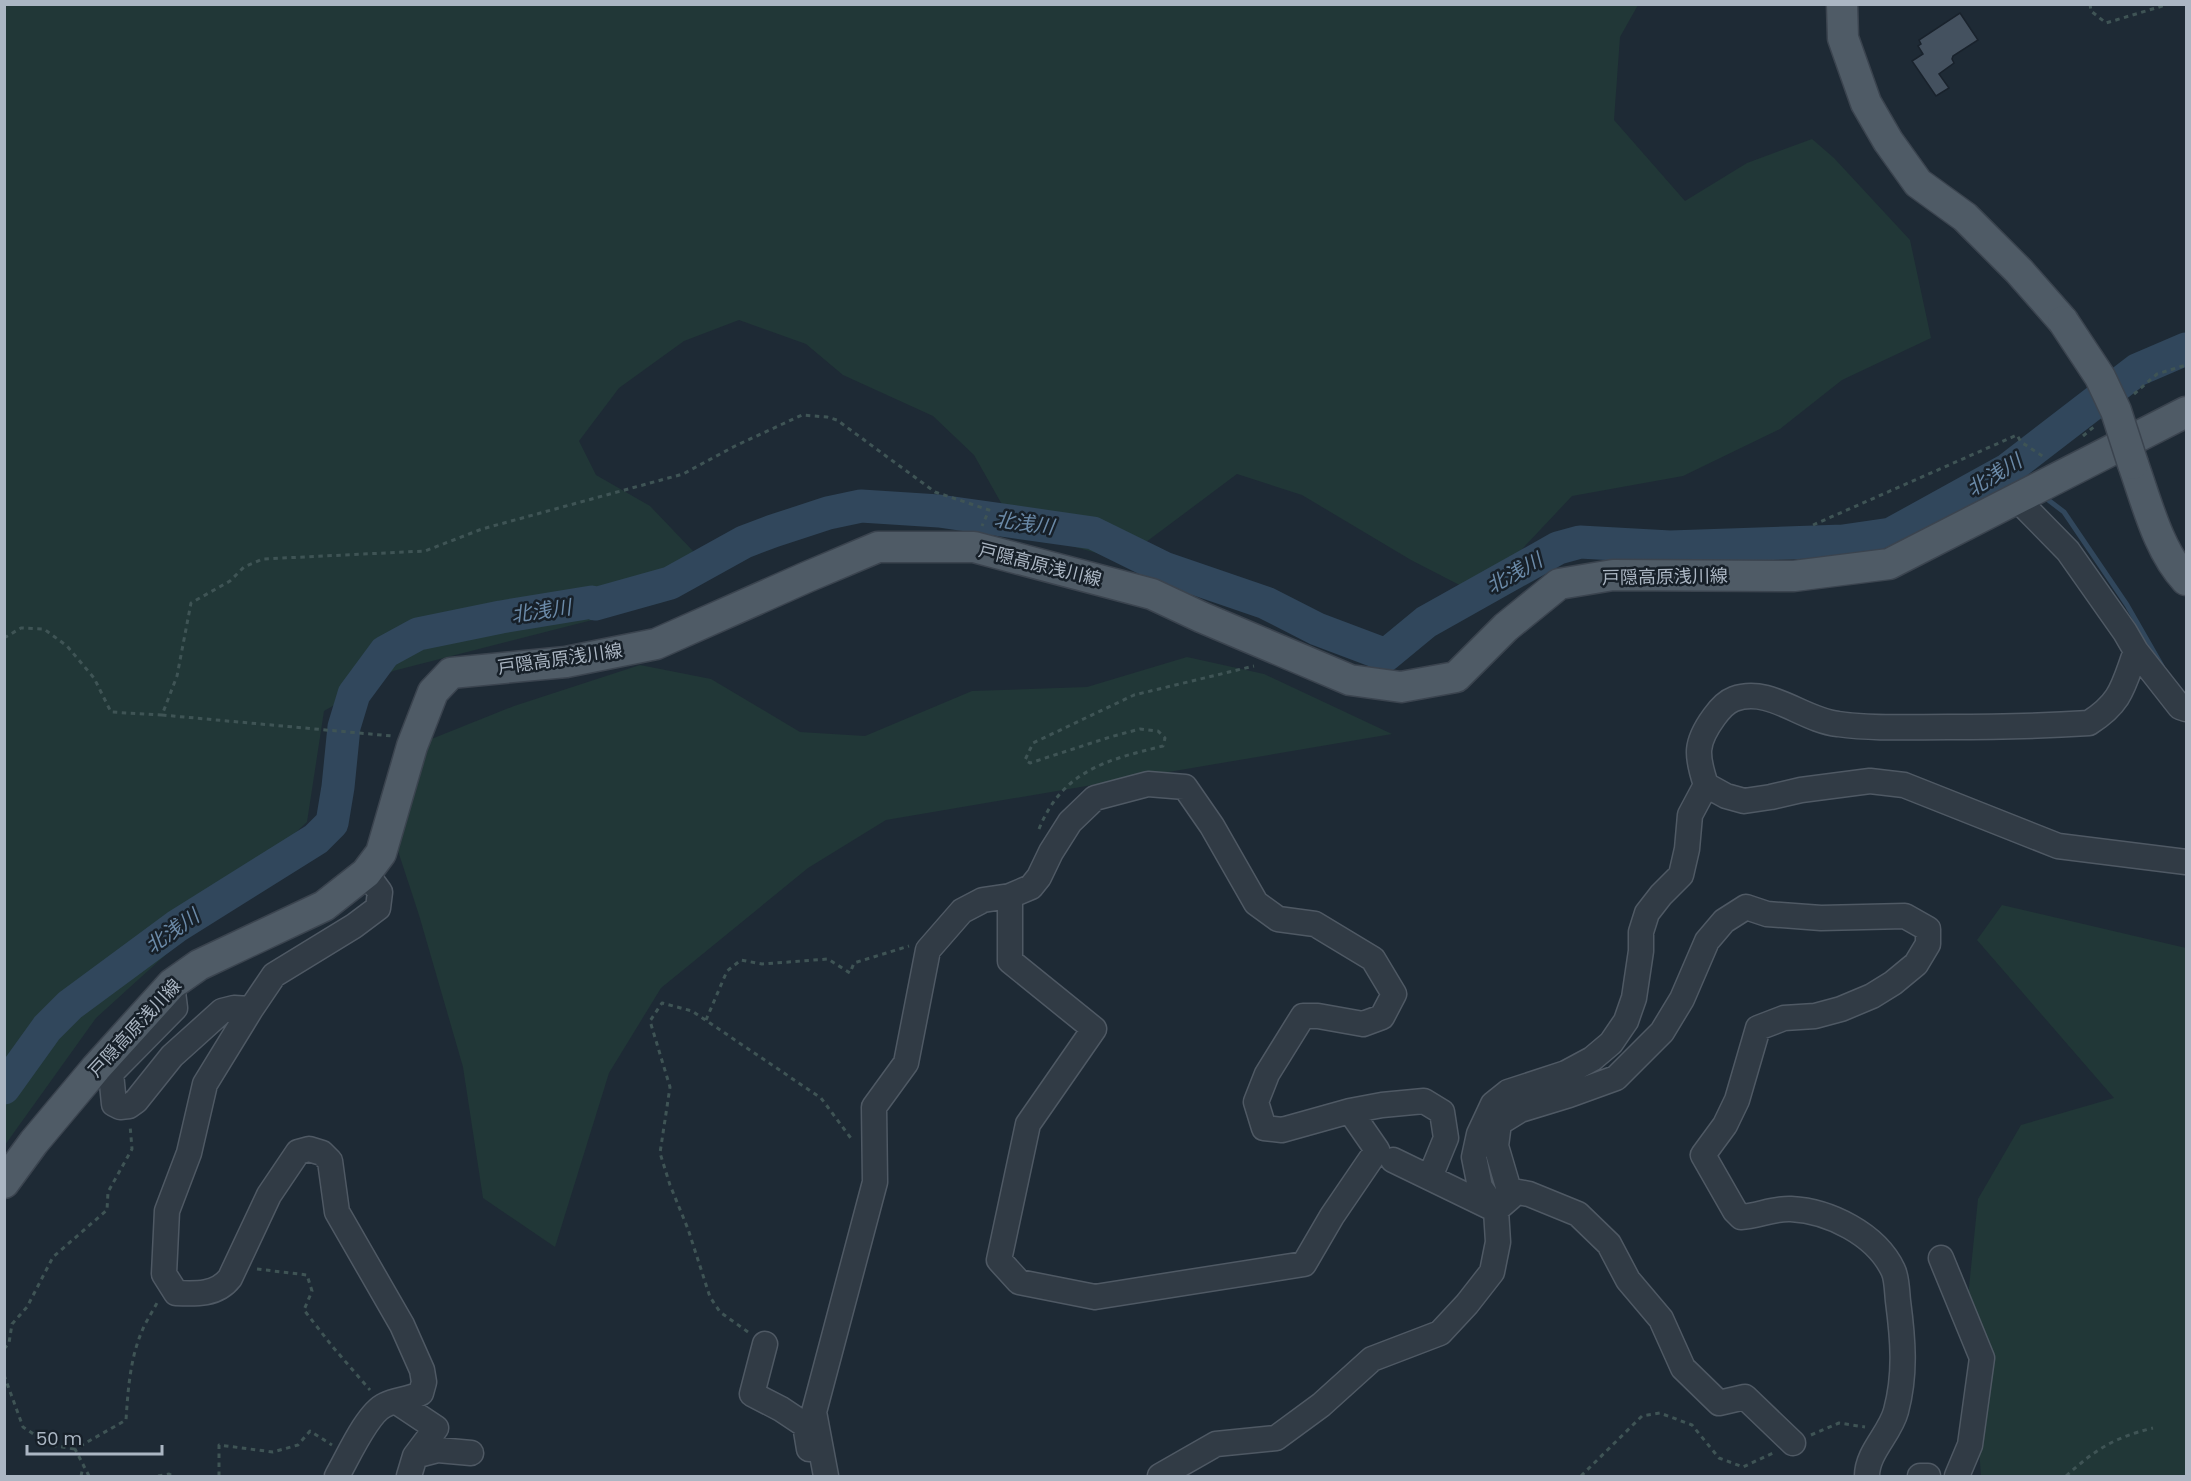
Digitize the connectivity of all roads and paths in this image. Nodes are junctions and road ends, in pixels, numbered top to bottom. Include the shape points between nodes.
1 (1842, 4) edge
2 (2090, 4) edge
3 (2169, 4) edge
4 (2187, 412) edge
5 (2046, 468) junction
6 (2021, 497) junction
7 (1813, 525) dead end
8 (974, 547) junction
9 (2187, 580) edge
10 (4, 638) edge
11 (1272, 648) junction
12 (2136, 651) junction
13 (2187, 709) edge
14 (162, 715) junction
15 (415, 738) junction
16 (1706, 785) junction
17 (1038, 831) dead end
18 (2187, 862) edge
19 (366, 873) junction
20 (1010, 896) junction
21 (927, 954) junction
22 (172, 984) junction
23 (251, 1010) junction
24 (706, 1020) junction
25 (129, 1106) junction
26 (1350, 1111) junction
27 (859, 1150) dead end
28 (1393, 1160) dead end
29 (1430, 1178) junction
30 (4, 1184) edge
31 (1509, 1190) junction
32 (1496, 1210) junction
33 (1941, 1258) dead end
34 (236, 1266) junction
35 (169, 1281) junction
36 (765, 1344) joint
37 (4, 1349) edge
38 (4, 1375) edge
39 (390, 1404) junction
40 (2153, 1428) dead end
41 (1887, 1431) junction
42 (1793, 1443) junction
43 (75, 1449) junction
44 (471, 1453) dead end
45 (343, 1466) edge
46 (412, 1466) edge
47 (83, 1467) junction
48 (81, 1476) edge
49 (89, 1476) edge
50 (158, 1476) edge
51 (173, 1476) edge
52 (219, 1476) edge
53 (814, 1476) edge
54 (826, 1476) edge
55 (1160, 1476) edge
56 (1581, 1476) edge
57 (1867, 1476) edge
58 (1920, 1476) edge
59 (1928, 1476) edge
60 (1957, 1476) edge
61 (2066, 1476) edge

1 - 9 main road, bridge via 1843,38 1866,103 1888,141 1918,183 1965,217 2063,321 2100,377 2158,531 2174,567
2 - 3 path via 2091,11 2106,23
4 - 5 main road, 戸隠高原浅川線
5 - 6 main road, 戸隠高原浅川線
5 - 7 path via 2017,435
6 - 11 main road, 戸隠高原浅川線 via 1889,564 1794,576 1613,575 1559,584 1506,627 1456,677 1401,687 1350,681
6 - 12 street via 2068,551
8 - 11 main road, 戸隠高原浅川線 via 1152,594
8 - 14 path via 989,510 934,492 837,420 802,415 683,474 482,529 425,551 264,559 244,567 230,581 191,603 177,676
8 - 15 main road, 戸隠高原浅川線 via 879,547 656,644 566,662 451,673 433,692
10 - 14 path via 21,628 44,629 67,646 94,678 111,712
11 - 17 path via 1255,666 1134,694 1033,743 1025,760 1030,764 1140,729 1158,731 1165,738 1163,746 1111,759 1072,781 1046,812
12 - 13 street via 2180,707
12 - 16 street via 2120,695 2106,712 2089,723 1905,728 1836,724 1762,696 1730,700 1702,734 1698,762
14 - 15 path
15 - 19 main road, 戸隠高原浅川線 via 381,853
16 - 18 street via 1744,801 1870,781 1904,785 2058,846
16 - 32 street via 1690,815 1681,875 1647,913 1641,932 1634,998 1626,1021 1611,1043 1592,1059 1566,1073 1508,1092 1493,1104 1479,1134 1474,1157 1480,1186
19 - 22 main road, 戸隠高原浅川線 via 324,906 199,965
19 - 23 street via 380,892 378,908 274,975
20 - 21 street via 983,900 962,911
20 - 26 street via 1031,887 1070,822 1095,798 1148,784 1185,786 1256,903 1278,919 1315,924 1373,958 1394,994 1382,1017 1363,1024 1303,1016 1267,1074 1256,1102 1264,1128 1282,1130
20 - 26 street via 1010,961 1095,1029 1028,1124 999,1260 1019,1281 1095,1297 1305,1264 1377,1150
21 - 24 path via 909,945 854,963 850,973 828,959 762,964 741,960 727,971
21 - 54 street via 906,1063 874,1107 875,1182 814,1412
22 - 25 street via 175,1008 111,1073 114,1104
22 - 30 main road, 戸隠高原浅川線 via 33,1142
23 - 25 street via 222,1011 172,1056
23 - 35 street via 206,1083 189,1153 167,1211 164,1274
24 - 27 path via 821,1098
24 - 36 path via 692,1011 662,1003 650,1021 670,1087 660,1153 710,1297 720,1312
25 - 37 path via 132,1149 108,1192 107,1210 53,1257 27,1307 12,1324
26 - 29 street via 1424,1101 1442,1112 1446,1138
28 - 29 street
29 - 32 street
31 - 32 street via 1511,1197
31 - 41 street via 1496,1146 1499,1123 1520,1110 1616,1078 1662,1032 1682,999 1707,941 1724,921 1746,907 1767,914 1821,918 1905,916 1928,929 1928,944 1916,964 1872,996 1840,1009 1784,1018 1758,1028 1737,1100 1725,1125 1702,1155 1741,1217 1788,1209 1832,1220 1865,1236 1894,1271 1904,1347 1902,1385
31 - 42 street via 1578,1214 1609,1244 1628,1280 1661,1319 1683,1368 1719,1403 1745,1397
32 - 55 street via 1498,1242 1492,1272 1440,1333 1372,1359 1321,1405 1276,1438 1216,1444
33 - 60 street via 1982,1358 1970,1445
34 - 35 street via 224,1286 214,1291 176,1293
34 - 39 path via 307,1275 312,1290 304,1310 332,1346
34 - 39 street via 269,1195 291,1160 298,1152 309,1149 322,1153 330,1161 337,1212 402,1325 422,1370 421,1393
35 - 43 path via 142,1332 128,1383 126,1420
36 - 53 street via 752,1394 805,1425
38 - 43 path via 23,1427 50,1444
39 - 45 street via 362,1430
39 - 46 street via 436,1428
40 - 61 path via 2126,1435 2091,1453
41 - 42 path via 1839,1423
41 - 57 street via 1870,1460
42 - 56 path via 1743,1467 1719,1458 1692,1425 1660,1413 1642,1416
43 - 47 path
44 - 46 street via 438,1450
45 - 52 path via 310,1431 298,1445 273,1452 219,1445
47 - 48 path
47 - 49 path
50 - 51 path
58 - 59 street

